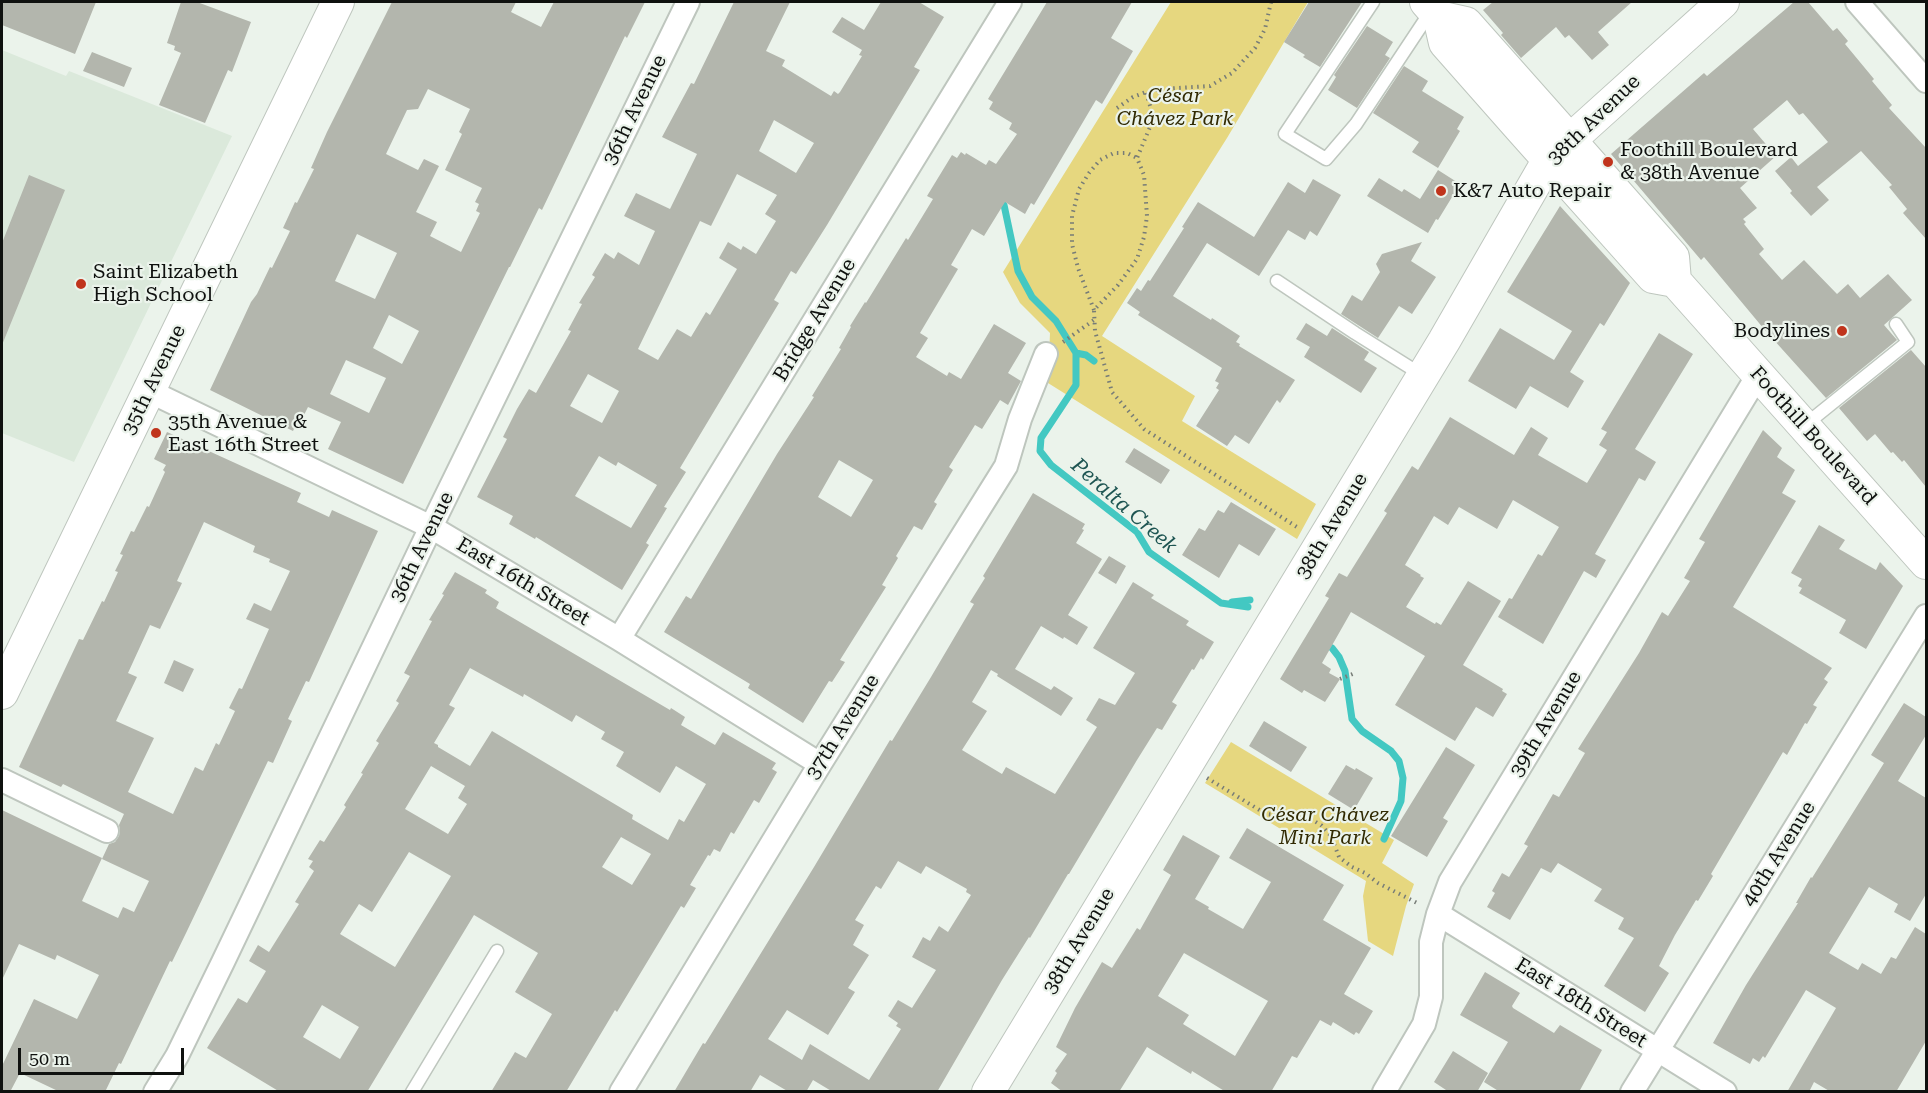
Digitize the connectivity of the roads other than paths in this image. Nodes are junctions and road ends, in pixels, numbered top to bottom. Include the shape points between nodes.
1 (338, 2) edge
2 (688, 2) edge
3 (1010, 2) edge
4 (1373, 2) edge
5 (1723, 2) edge
6 (1857, 2) edge
7 (1433, 9) edge
8 (1926, 81) edge
9 (1559, 149) junction
10 (1277, 281) dead end
11 (1896, 324) dead end
12 (1046, 354) road end
13 (1423, 375) junction
14 (1758, 375) junction
15 (149, 391) junction
16 (1804, 426) junction
17 (430, 527) junction
18 (1926, 563) edge
19 (1926, 616) edge
20 (619, 639) junction
21 (2, 693) edge
22 (820, 764) junction
23 (2, 780) edge
24 (107, 831) dead end
25 (1438, 914) junction
26 (496, 951) dead end
27 (1657, 1050) junction
28 (155, 1092) edge
29 (412, 1092) edge
30 (621, 1092) edge
31 (988, 1092) edge
32 (1384, 1092) edge
33 (1632, 1092) edge
34 (1725, 1092) edge

1 - 15 main road, 35th Avenue
2 - 17 street, 36th Avenue
3 - 20 street, Bridge Avenue
4 - 7 lane via 1285,134 1326,159 1356,124
5 - 9 main road, 38th Avenue
6 - 8 street
7 - 9 main road, Foothill Boulevard via 1445,43
9 - 13 main road, 38th Avenue
9 - 14 main road, Foothill Boulevard via 1653,276 1675,281
10 - 13 lane
11 - 16 lane via 1908,342
12 - 22 street, 37th Avenue via 1006,466
13 - 31 main road, 38th Avenue
14 - 16 main road, Foothill Boulevard
14 - 25 street, 39th Avenue via 1450,882
15 - 17 street, East 16th Street
15 - 21 main road, 35th Avenue
16 - 18 main road, Foothill Boulevard
17 - 20 street, East 16th Street
17 - 28 street, 36th Avenue via 223,962
19 - 27 street, 40th Avenue
20 - 22 street, East 16th Street
22 - 30 street, 37th Avenue
23 - 24 street
25 - 27 street, East 18th Street
25 - 32 street, 39th Avenue via 1431,942 1431,997 1424,1024
26 - 29 lane
27 - 33 street, 40th Avenue
27 - 34 street, East 18th Street

